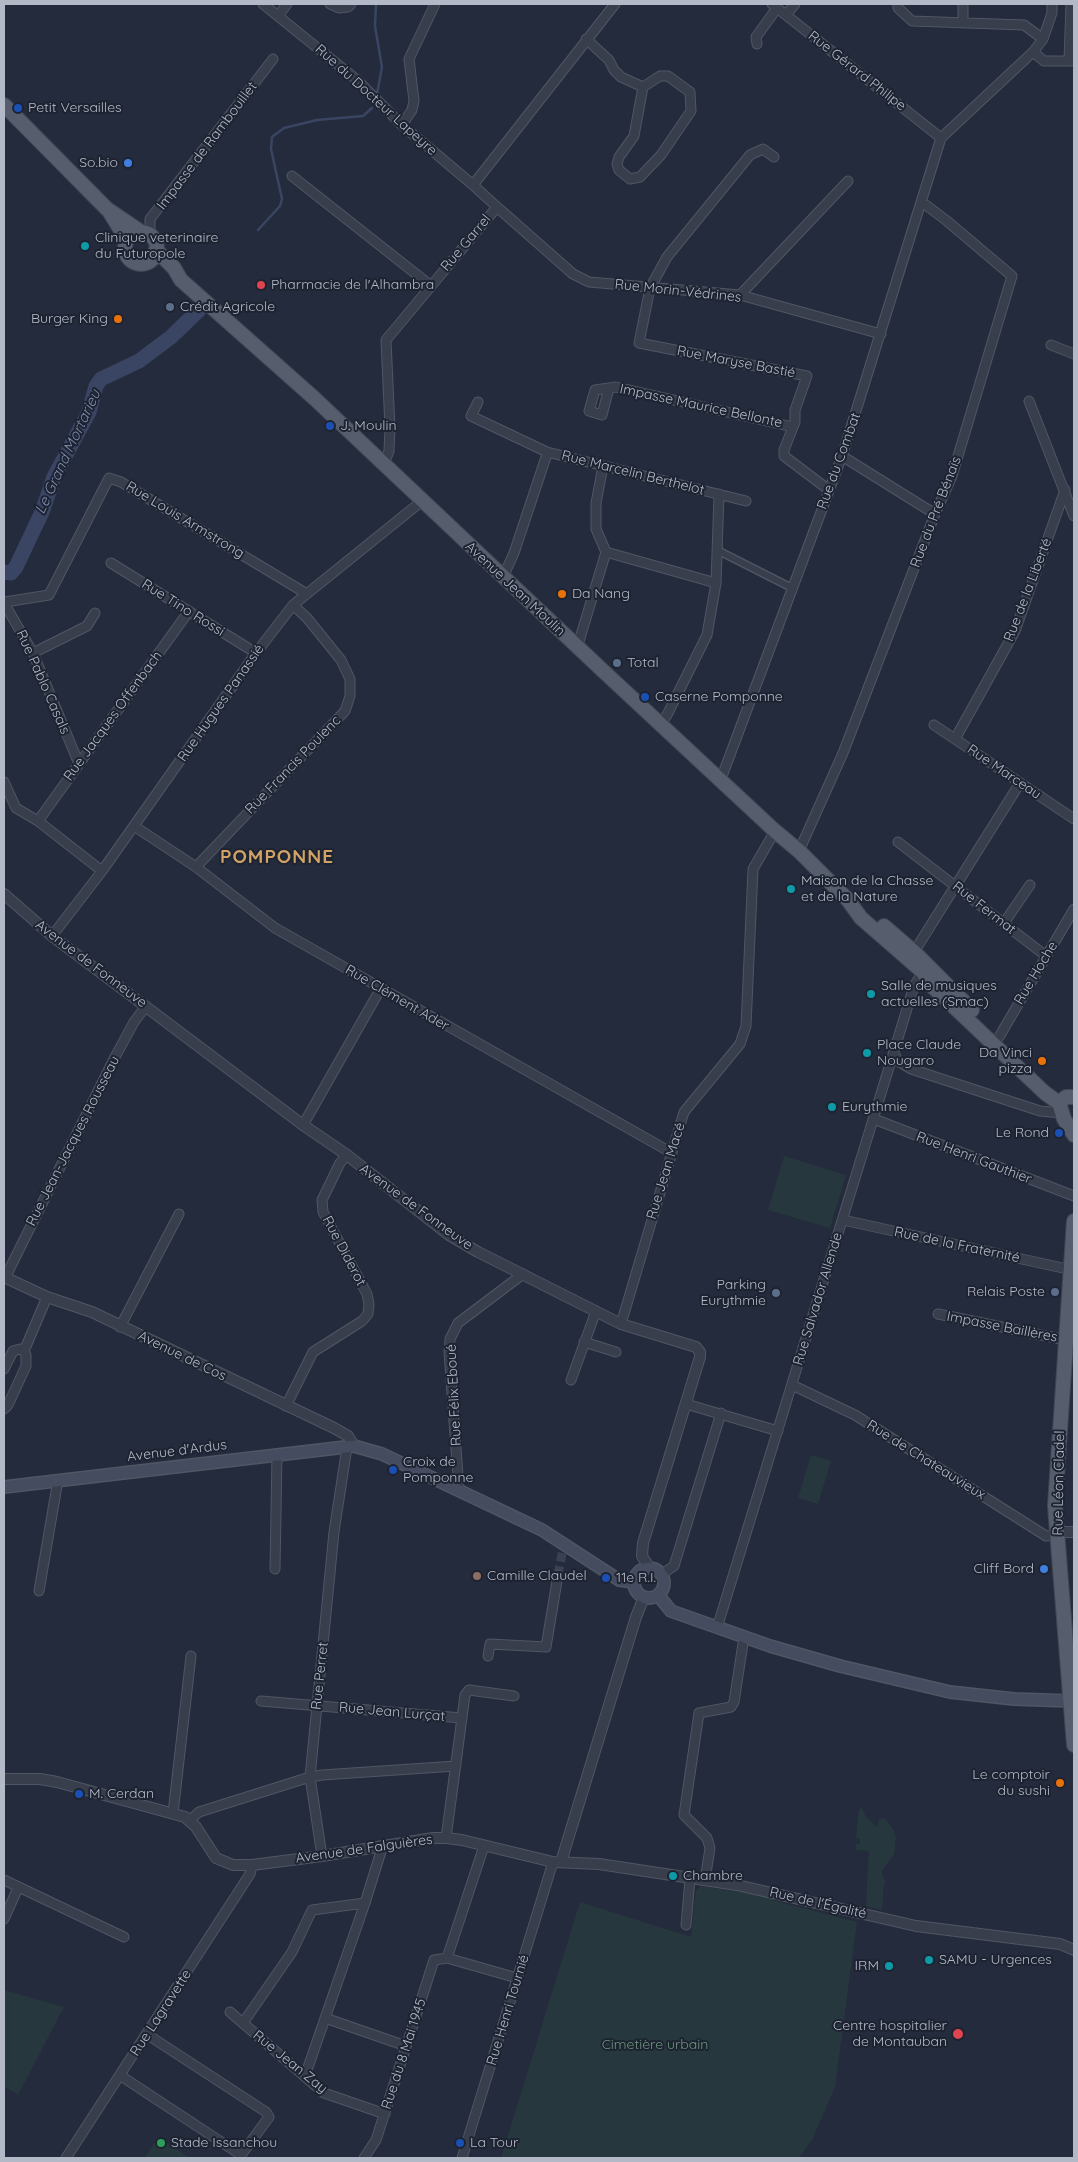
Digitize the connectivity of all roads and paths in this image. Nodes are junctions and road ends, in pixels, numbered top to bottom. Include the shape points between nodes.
1 (263, 4) edge
2 (287, 4) edge
3 (330, 4) edge
4 (351, 4) edge
5 (434, 4) edge
6 (615, 4) edge
7 (795, 4) edge
8 (898, 4) edge
9 (964, 4) edge
10 (1052, 4) edge
11 (1071, 4) edge
12 (775, 6) edge
13 (786, 15) junction
14 (278, 16) junction
15 (963, 23) junction
16 (1042, 39) junction
17 (586, 40) junction
18 (758, 44) dead end
19 (1033, 52) junction
20 (273, 59) dead end
21 (1072, 61) edge
22 (643, 87) junction
23 (4, 105) edge
24 (402, 125) junction
25 (941, 138) junction
26 (774, 156) dead end
27 (292, 176) dead end
28 (848, 181) dead end
29 (473, 185) junction
30 (922, 204) junction
31 (497, 207) junction
32 (107, 209) junction
33 (145, 234) junction
34 (127, 240) junction
35 (153, 255) junction
36 (430, 286) junction
37 (650, 288) junction
38 (740, 295) junction
39 (882, 334) junction
40 (1051, 345) dead end
41 (1074, 354) edge
42 (609, 388) dead end
43 (1029, 401) dead end
44 (478, 402) dead end
45 (793, 427) junction
46 (546, 454) junction
47 (842, 456) junction
48 (384, 464) junction
49 (604, 466) junction
50 (829, 490) junction
51 (1065, 490) junction
52 (719, 494) junction
53 (422, 501) junction
54 (746, 501) dead end
55 (935, 514) junction
56 (1074, 516) edge
57 (717, 550) junction
58 (606, 552) junction
59 (111, 563) dead end
60 (503, 577) junction
61 (716, 583) junction
62 (792, 588) junction
63 (307, 594) junction
64 (4, 603) edge
65 (294, 605) junction
66 (188, 612) junction
67 (94, 613) dead end
68 (577, 648) junction
69 (33, 653) junction
70 (256, 653) junction
71 (660, 725) junction
72 (934, 725) dead end
73 (955, 739) junction
74 (79, 764) junction
75 (721, 779) junction
76 (4, 782) edge
77 (1020, 783) junction
78 (1074, 819) edge
79 (38, 821) junction
80 (134, 826) junction
81 (774, 831) junction
82 (898, 842) dead end
83 (799, 851) junction
84 (196, 867) junction
85 (102, 871) junction
86 (1030, 885) dead end
87 (956, 886) junction
88 (4, 894) edge
89 (1074, 910) edge
90 (1004, 924) junction
91 (52, 936) junction
92 (909, 955) junction
93 (1046, 956) junction
94 (923, 972) junction
95 (381, 988) junction
96 (146, 1006) junction
97 (999, 1037) junction
98 (894, 1053) junction
99 (911, 1068) junction
100 (888, 1073) junction
101 (1065, 1103) edge
102 (874, 1119) junction
103 (303, 1125) junction
104 (1074, 1135) edge
105 (672, 1152) junction
106 (347, 1155) junction
107 (1074, 1196) edge
108 (179, 1214) dead end
109 (843, 1220) junction
110 (1074, 1221) edge
111 (1072, 1270) junction
112 (523, 1274) junction
113 (4, 1277) edge
114 (47, 1297) junction
115 (596, 1311) junction
116 (938, 1314) dead end
117 (620, 1324) junction
118 (120, 1327) junction
119 (1066, 1340) junction
120 (584, 1342) junction
121 (24, 1351) junction
122 (616, 1352) dead end
123 (4, 1369) edge
124 (1069, 1373) edge
125 (571, 1380) dead end
126 (792, 1385) junction
127 (686, 1404) junction
128 (286, 1406) junction
129 (4, 1409) edge
130 (721, 1413) junction
131 (778, 1431) junction
132 (350, 1446) junction
133 (277, 1455) junction
134 (58, 1480) junction
135 (4, 1487) edge
136 (459, 1490) junction
137 (1074, 1532) edge
138 (1057, 1535) junction
139 (649, 1567) junction
140 (275, 1569) dead end
141 (558, 1574) tunnel mouth
142 (662, 1574) junction
143 (633, 1582) junction
144 (39, 1591) dead end
145 (658, 1595) junction
146 (644, 1597) junction
147 (717, 1628) junction
148 (744, 1637) junction
149 (191, 1656) dead end
150 (488, 1656) dead end
151 (514, 1696) dead end
152 (262, 1701) dead end
153 (1073, 1702) edge
154 (317, 1706) junction
155 (462, 1718) junction
156 (1074, 1745) edge
157 (456, 1766) junction
158 (310, 1777) junction
159 (4, 1779) edge
160 (173, 1813) junction
161 (190, 1820) junction
162 (446, 1838) junction
163 (383, 1845) junction
164 (484, 1846) junction
165 (322, 1856) junction
166 (557, 1862) junction
167 (252, 1865) junction
168 (690, 1879) junction
169 (4, 1880) edge
170 (705, 1880) junction
171 (18, 1888) junction
172 (365, 1903) junction
173 (4, 1919) edge
174 (686, 1925) dead end
175 (124, 1937) dead end
176 (1074, 1950) edge
177 (448, 1958) junction
178 (517, 1978) junction
179 (230, 2012) dead end
180 (325, 2018) junction
181 (243, 2023) junction
182 (148, 2035) junction
183 (406, 2046) junction
184 (121, 2076) junction
185 (305, 2076) junction
186 (384, 2114) junction
187 (66, 2158) edge
188 (364, 2158) edge
189 (462, 2158) edge

1 - 14 street, Rue du Docteur Lapeyre
2 - 14 street
3 - 4 street via 339,8
5 - 24 street via 409,59 414,101
6 - 17 street
7 - 13 street
8 - 15 street via 898,8 912,21
9 - 15 street
10 - 16 street
11 - 21 street
12 - 13 street, Rue Gérard Philipe
12 - 18 street via 756,37
13 - 25 street, Rue Gérard Philipe
14 - 24 street, Rue du Docteur Lapeyre via 357,80
15 - 16 street via 1024,25
16 - 19 street
17 - 22 street via 610,60 621,77
17 - 29 street
19 - 21 street via 1044,61
19 - 25 street
20 - 33 street, Impasse de Rambouillet via 150,219
22 - 22 street via 634,136 617,164 630,179 640,177 661,155 691,111 690,92 668,76 660,76
23 - 32 main road
24 - 29 street, Rue du Docteur Lapeyre
25 - 30 street, Rue du Combat
26 - 37 street via 763,149 750,155 667,257
27 - 36 street
28 - 38 street
29 - 31 street, Rue Garrel
30 - 39 street, Rue du Combat
30 - 55 street, Rue du Pré Bénaïs via 1012,276 952,476
31 - 36 street, Rue Garrel
31 - 37 street, Rue Morin-Védrines via 573,274 589,282
32 - 33 main road
32 - 34 main road
33 - 34 main road via 133,234
33 - 35 main road via 155,242
34 - 35 main road via 125,248 129,258 141,264
35 - 48 main road, Avenue Jean Moulin via 174,268 181,280 250,339
36 - 48 street, Rue Garrel via 384,346 390,428 389,451
37 - 38 street, Rue Morin-Védrines
37 - 45 street, Rue Maryse Bastié via 639,343 807,376 795,410
38 - 39 street, Rue Morin-Védrines
39 - 47 street, Rue du Combat
40 - 41 street
42 - 45 street, Impasse Maurice Bellonte
43 - 51 street
44 - 46 street, Rue Marcelin Berthelot via 471,416
45 - 50 street, Rue Maryse Bastié via 784,456
46 - 49 street, Rue Marcelin Berthelot
46 - 60 street
47 - 50 street, Rue du Combat
47 - 55 street
48 - 53 main road, Avenue Jean Moulin
49 - 52 street, Rue Marcelin Berthelot
49 - 58 street via 596,503 596,529
50 - 62 street, Rue du Combat
51 - 56 street
51 - 73 street, Rue de la Liberté via 1015,631
52 - 54 street, Rue Marcelin Berthelot
52 - 57 street
53 - 60 main road, Avenue Jean Moulin
53 - 63 street, Rue Hugues Panassié
55 - 83 street, Rue du Pré Bénaïs via 843,753
57 - 61 street
57 - 62 street
58 - 61 street
58 - 68 street
59 - 66 street, Rue Tino Rossi
60 - 68 main road, Avenue Jean Moulin
61 - 71 street via 706,635
62 - 75 street, Rue du Combat
63 - 64 street, Rue Louis Armstrong via 121,482 109,478 49,595
63 - 65 street, Rue Hugues Panassié
64 - 69 street, Rue Pablo Casals
65 - 70 street, Rue Hugues Panassié
65 - 84 street, Rue Francis Poulenc via 341,660 350,679 350,696 345,711
66 - 70 street, Rue Tino Rossi
66 - 74 street, Rue Jacques Offenbach
67 - 69 street via 87,626
68 - 71 main road, Avenue Jean Moulin
69 - 74 street, Rue Pablo Casals
70 - 80 street, Rue Hugues Panassié
71 - 75 main road, Avenue Jean Moulin
72 - 73 street, Rue Marceau
73 - 77 street, Rue Marceau
74 - 79 street, Rue Jacques Offenbach
75 - 81 main road, Avenue Jean Moulin
76 - 79 street via 16,808
77 - 78 street, Rue Marceau
77 - 87 street
79 - 85 street
80 - 84 street, Rue Clément Ader
80 - 85 street, Rue Hugues Panassié
81 - 83 main road, Avenue Jean Moulin
81 - 105 street, Rue Jean Macé via 753,869 746,1026 740,1044 684,1112
82 - 87 street, Rue Fermat
83 - 92 main road, Avenue Jean Moulin via 848,900 865,908 877,925
84 - 95 street, Rue Clément Ader via 275,928
85 - 91 street, Rue Hugues Panassié
86 - 90 street
87 - 90 street, Rue Fermat
87 - 92 street
88 - 91 street, Avenue de Fonneuve
89 - 93 street, Rue Hoche
90 - 93 street, Rue Fermat
91 - 96 street, Avenue de Fonneuve
92 - 94 main road
92 - 97 main road
93 - 97 street, Rue Hoche
94 - 98 street, Rue Salvador Allende via 914,986
94 - 101 main road via 934,987 1045,1093
95 - 103 street
95 - 105 street, Rue Clément Ader
96 - 103 street, Avenue de Fonneuve
96 - 113 street, Rue Jean-Jacques Rousseau via 115,1057
97 - 101 main road
98 - 99 street via 898,1061
98 - 100 street, Rue Salvador Allende
99 - 100 street
99 - 101 street via 1036,1110
100 - 102 street, Rue Salvador Allende
101 - 104 main road
102 - 107 street, Rue Henri Gauthier
102 - 109 street, Rue Salvador Allende
103 - 106 street, Avenue de Fonneuve
105 - 117 street, Rue Jean Macé
106 - 112 street, Avenue de Fonneuve via 449,1235
106 - 128 street, Rue Diderot via 322,1200 323,1212 367,1294 368,1314 362,1322 313,1352
108 - 118 street
109 - 111 street, Rue de la Fraternité
109 - 126 street, Rue Salvador Allende
110 - 111 main road, Rue Léon Cladel
111 - 119 main road, Rue Léon Cladel
112 - 115 street, Avenue de Fonneuve
112 - 136 street, Rue Félix Eboué via 458,1323 450,1338
113 - 114 street, Avenue de Cos
114 - 118 street, Avenue de Cos via 92,1312
114 - 121 street
115 - 117 street, Avenue de Fonneuve
115 - 120 street
116 - 119 street, Impasse Baillères
117 - 127 street, Avenue de Fonneuve via 696,1347 700,1357
118 - 128 street, Avenue de Cos
119 - 124 main road, Rue Léon Cladel
120 - 122 street
120 - 125 street
121 - 123 street via 13,1351
121 - 129 street via 26,1366
124 - 138 main road, Rue Léon Cladel via 1056,1472
126 - 131 street, Rue Salvador Allende
126 - 138 street, Rue de Chateauvieux via 856,1415 1046,1536
127 - 130 street
127 - 139 street, Avenue de Fonneuve via 643,1543 642,1556
128 - 132 street, Avenue de Cos via 348,1436
130 - 131 street
130 - 142 street via 674,1566
131 - 147 street, Rue Salvador Allende
132 - 133 main road, Avenue d'Ardus
132 - 136 main road via 382,1454
132 - 154 street, Rue Perret via 334,1532
133 - 134 main road, Avenue d'Ardus
133 - 140 street
134 - 135 main road, Avenue d'Ardus
134 - 144 street
136 - 143 main road via 542,1530 619,1580
137 - 138 street
138 - 153 main road, Rue Léon Cladel
139 - 142 main road
139 - 143 main road via 636,1573
141 - 150 street via 546,1647 490,1644
142 - 145 main road via 663,1587
143 - 146 main road via 636,1592
145 - 146 main road
145 - 147 main road via 671,1611
146 - 166 street
147 - 148 main road
148 - 153 main road via 840,1666 950,1692
148 - 170 street via 731,1707 699,1713 684,1816 707,1838 710,1848
149 - 160 street
151 - 155 street via 469,1690 465,1695
152 - 154 street, Rue Jean Lurçat
153 - 156 main road, Rue Léon Cladel
154 - 155 street, Rue Jean Lurçat
154 - 158 street, Rue Perret
155 - 157 street
157 - 158 street
157 - 162 street
158 - 161 street via 200,1812
158 - 165 street, Rue Perret
159 - 160 street via 57,1782
160 - 161 street
161 - 167 street, Avenue de Falguières via 216,1858 233,1866
162 - 163 street, Avenue de Falguières
162 - 164 street, Avenue de Falguières
163 - 165 street, Avenue de Falguières
163 - 172 street
164 - 166 street, Avenue de Falguières
164 - 177 street
165 - 167 street, Avenue de Falguières
166 - 168 street, Rue de l'Égalité via 599,1864
166 - 178 street, Rue Henri Tournié
167 - 182 street, Rue Lagravette via 250,1874
168 - 170 street, Rue de l'Égalité
168 - 174 street
169 - 171 street
170 - 176 street, Rue de l'Égalité via 779,1893 916,1926 1060,1944
171 - 173 street
171 - 175 street
172 - 180 street
172 - 181 street via 312,1910 292,1952
177 - 178 street
177 - 183 street, Rue du 8 Mai 1945 via 434,1960
178 - 189 street, Rue Henri Tournié
179 - 181 street, Rue Jean Zay
180 - 183 street
180 - 185 street
181 - 185 street, Rue Jean Zay
182 - 184 street, Rue Lagravette
182 - 184 street via 269,2117 241,2155
183 - 186 street, Rue du 8 Mai 1945
184 - 187 street, Rue Lagravette
185 - 186 street, Rue Jean Zay via 324,2093
186 - 188 street, Rue du 8 Mai 1945 via 376,2140

